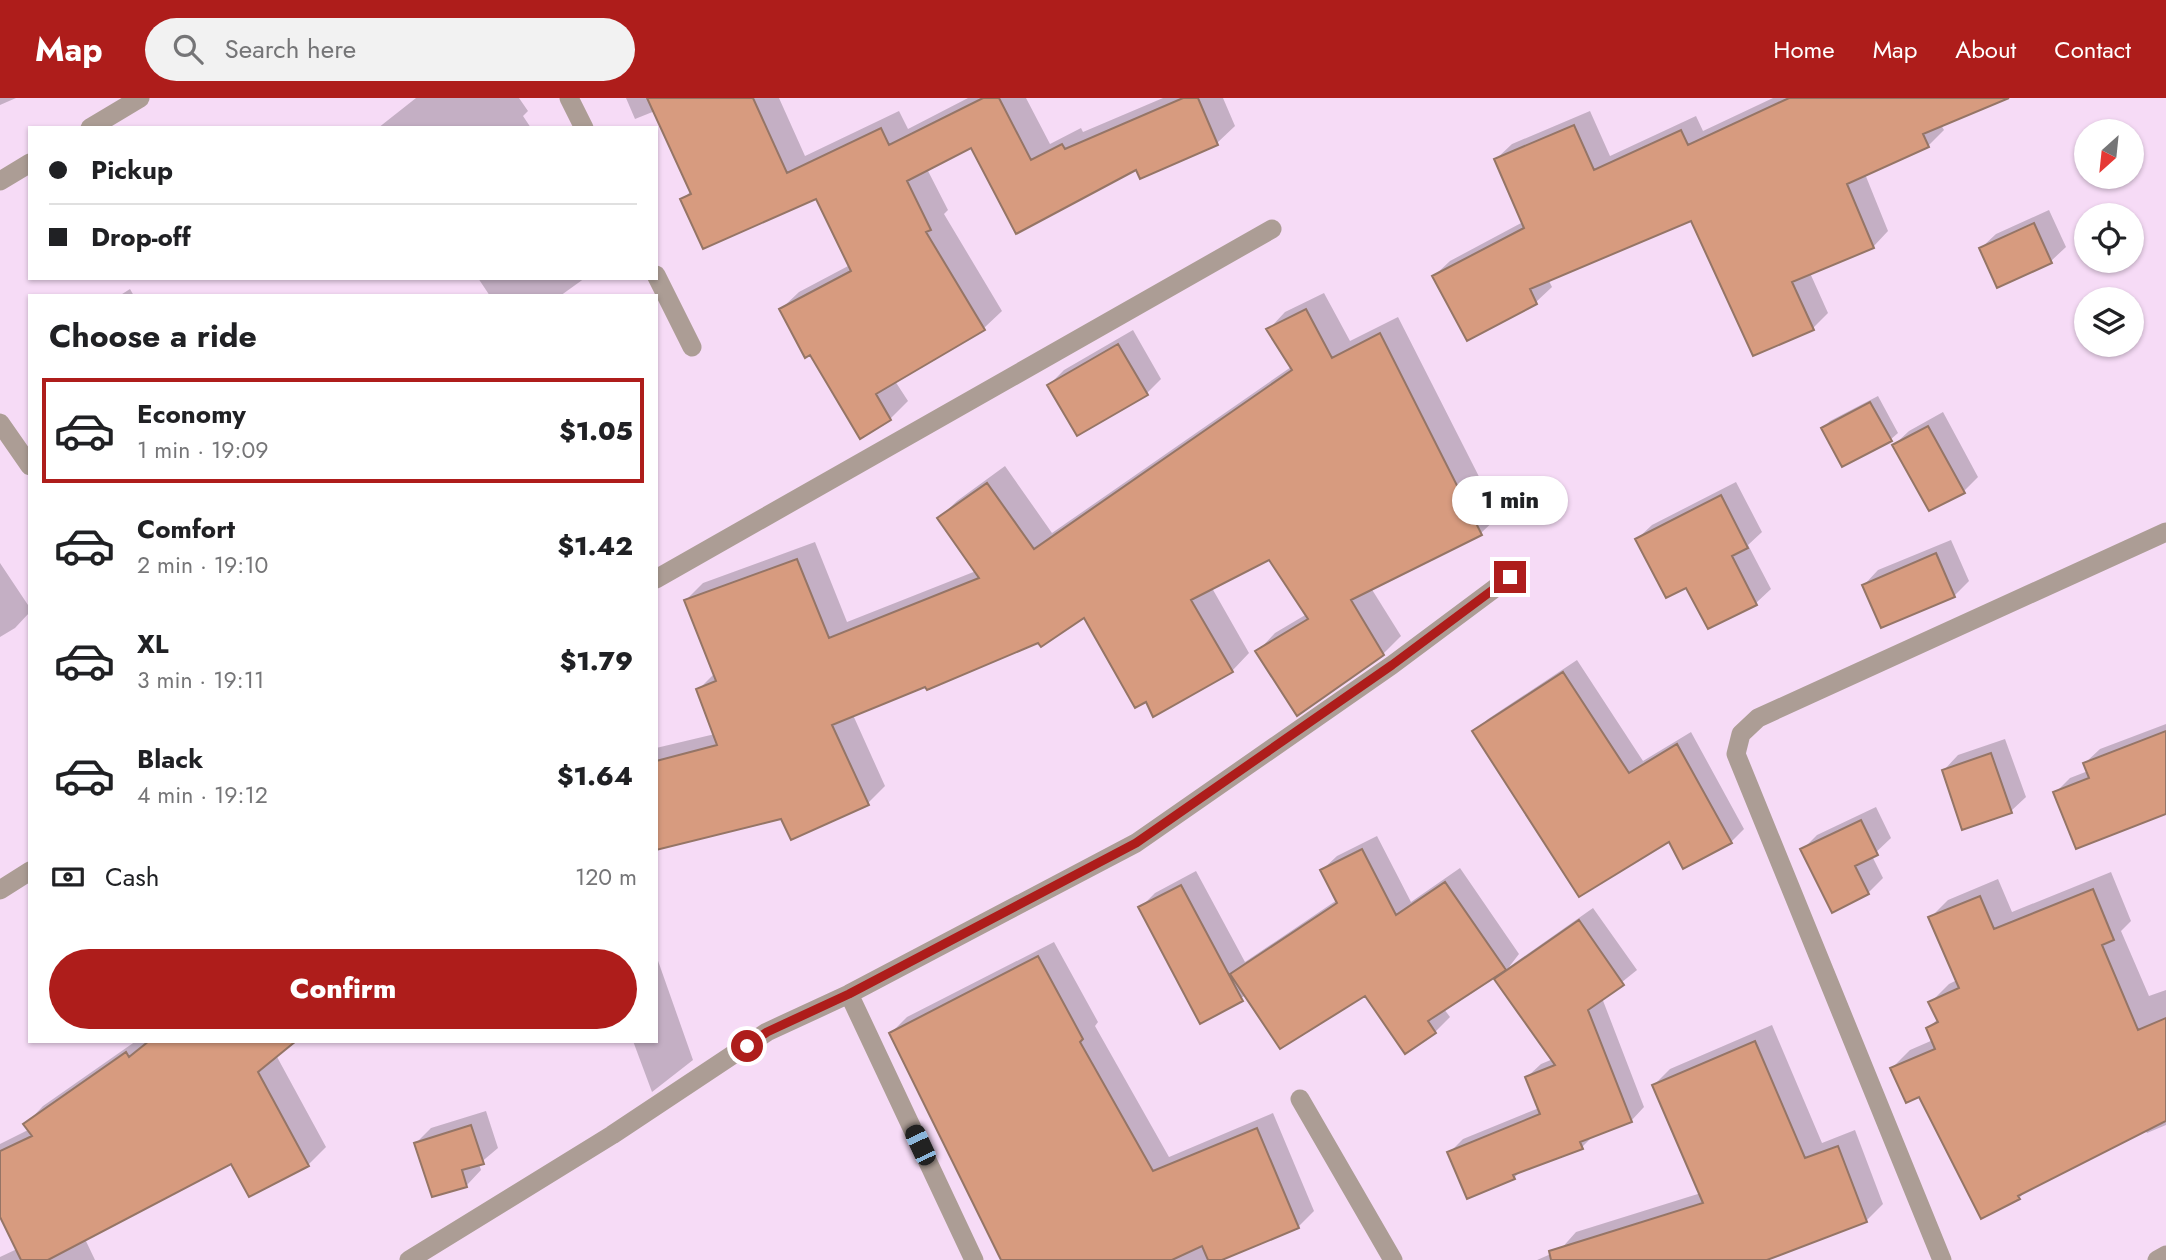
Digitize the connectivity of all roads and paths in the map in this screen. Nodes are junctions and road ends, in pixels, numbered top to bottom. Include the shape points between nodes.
1 (140, 98) edge
2 (569, 98) edge
3 (93, 126) edge
4 (583, 126) edge
5 (28, 164) edge
6 (0, 181) edge
7 (1272, 229) dead end
8 (658, 279) edge
9 (692, 347) dead end
10 (0, 423) edge
11 (28, 463) edge
12 (2166, 532) edge
13 (1510, 577) dead end
14 (658, 578) edge
15 (28, 872) edge
16 (0, 890) edge
17 (849, 994) junction
18 (1300, 1099) dead end
19 (2166, 1255) edge
20 (409, 1260) edge
21 (974, 1260) edge
22 (1393, 1260) edge
23 (1942, 1260) edge
24 (2157, 1260) edge

1 - 3 street
2 - 4 street
5 - 6 street
7 - 14 street
8 - 9 street
10 - 11 street
12 - 23 street via 1758,718 1741,734 1736,754
13 - 17 street via 1136,843
15 - 16 street
17 - 20 street via 767,1032 612,1135
17 - 21 street
18 - 22 street
19 - 24 street

